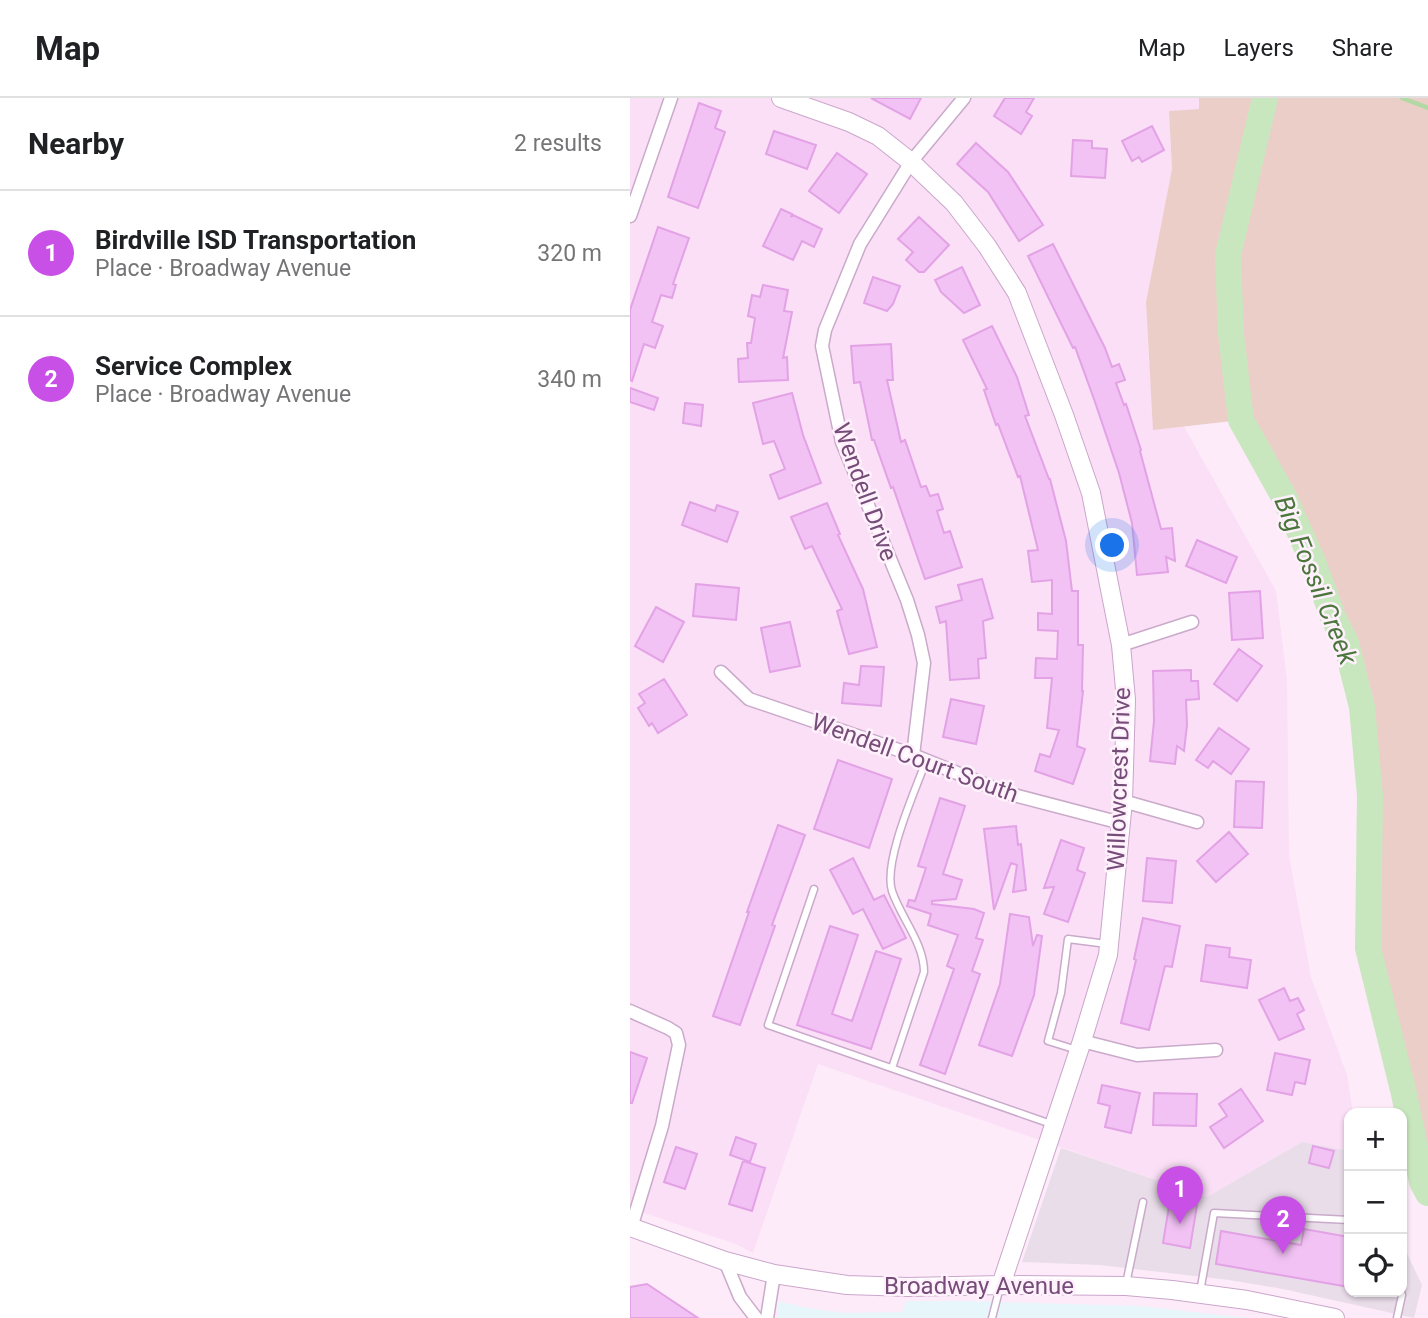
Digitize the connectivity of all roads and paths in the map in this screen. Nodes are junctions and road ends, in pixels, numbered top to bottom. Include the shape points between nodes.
1 (671, 98) edge
2 (781, 98) edge
3 (964, 98) edge
4 (911, 162) junction
5 (630, 216) edge
6 (1192, 622) dead end
7 (1121, 645) junction
8 (721, 672) dead end
9 (913, 755) junction
10 (926, 761) junction
11 (1122, 801) junction
12 (1197, 822) dead end
13 (1121, 823) junction
14 (814, 889) dead end
15 (1109, 944) junction
16 (630, 1011) edge
17 (1080, 1046) junction
18 (1216, 1050) dead end
19 (892, 1068) junction
20 (1054, 1125) junction
21 (1143, 1202) dead end
22 (1344, 1220) edge
23 (631, 1227) edge
24 (725, 1261) junction
25 (774, 1274) junction
26 (1001, 1285) junction
27 (1126, 1286) junction
28 (1199, 1293) junction
29 (1402, 1297) edge
30 (756, 1318) edge
31 (767, 1318) edge
32 (992, 1318) edge
33 (1335, 1318) edge
34 (1397, 1318) edge

1 - 5 street
2 - 4 street, Willowcrest Drive via 878,136
3 - 4 street, Wendell Drive
4 - 7 street, Willowcrest Drive via 954,203 1017,293 1091,492
4 - 9 street, Wendell Drive via 860,244 822,346 842,442 918,635 924,663
6 - 7 street
7 - 11 street, Willowcrest Drive via 1126,700
8 - 9 street, Wendell Court South via 749,699
9 - 10 street, Wendell Court South
10 - 13 street, Wendell Court South via 1006,793
10 - 19 lane via 890,875 893,893 924,963
11 - 12 street
11 - 13 street, Willowcrest Drive
13 - 15 street, Willowcrest Drive
14 - 19 lane via 768,1025
15 - 17 street, Willowcrest Drive
15 - 17 lane via 1068,939 1061,993 1048,1041
16 - 23 street via 676,1033 679,1045 662,1126
17 - 18 street via 1137,1055
17 - 20 street, Willowcrest Drive
19 - 20 lane
20 - 26 street, Willowcrest Drive
21 - 27 lane
22 - 28 lane via 1214,1213
23 - 24 street, Broadway Avenue
24 - 25 street, Broadway Avenue
24 - 30 street via 740,1297
25 - 26 street, Broadway Avenue via 847,1285
25 - 31 street
26 - 27 street, Broadway Avenue
26 - 32 lane
27 - 28 street, Broadway Avenue
28 - 33 street, Broadway Avenue
29 - 34 lane

